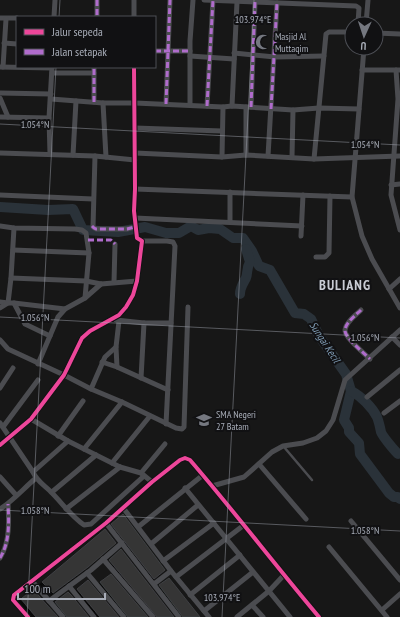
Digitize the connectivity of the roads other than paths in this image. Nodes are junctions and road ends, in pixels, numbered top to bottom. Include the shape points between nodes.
1 (55, 0) edge
2 (97, 0) edge
3 (134, 0) edge
4 (170, 0) edge
5 (193, 0) edge
6 (204, 0) edge
7 (213, 0) edge
8 (368, 0) edge
9 (237, 2) junction
10 (255, 2) junction
11 (277, 3) junction
12 (54, 16) edge
13 (98, 16) edge
14 (134, 16) edge
15 (358, 16) edge
16 (367, 16) edge
17 (0, 18) edge
18 (16, 18) edge
19 (6, 19) junction
20 (344, 32) edge
21 (384, 33) edge
22 (400, 34) edge
23 (4, 43) junction
24 (16, 44) edge
25 (156, 51) edge
26 (168, 51) junction
27 (190, 54) junction
28 (253, 55) junction
29 (234, 56) junction
30 (324, 56) junction
31 (363, 56) edge
32 (275, 57) junction
33 (211, 58) junction
34 (2, 67) edge
35 (16, 68) edge
36 (27, 68) edge
37 (94, 68) edge
38 (134, 68) edge
39 (52, 69) edge
40 (362, 70) junction
41 (398, 70) edge
42 (94, 73) junction
43 (0, 93) edge
44 (51, 96) junction
45 (0, 98) edge
46 (399, 99) edge
47 (76, 101) junction
48 (94, 102) junction
49 (103, 103) junction
50 (135, 103) junction
51 (166, 104) junction
52 (190, 105) junction
53 (207, 106) junction
54 (232, 106) junction
55 (223, 107) junction
56 (249, 107) junction
57 (319, 108) junction
58 (271, 109) junction
59 (359, 109) junction
60 (293, 110) junction
61 (0, 117) edge
62 (8, 117) junction
63 (49, 118) junction
64 (398, 125) edge
65 (135, 128) junction
66 (222, 131) junction
67 (0, 153) edge
68 (135, 153) junction
69 (50, 154) junction
70 (74, 155) junction
71 (246, 155) junction
72 (95, 156) junction
73 (268, 156) junction
74 (397, 156) edge
75 (106, 157) junction
76 (222, 157) junction
77 (292, 157) junction
78 (355, 158) junction
79 (314, 159) junction
80 (135, 160) junction
81 (400, 184) edge
82 (391, 185) junction
83 (135, 189) junction
84 (230, 192) junction
85 (0, 195) edge
86 (303, 195) junction
87 (330, 196) junction
88 (352, 197) junction
89 (93, 199) junction
90 (135, 218) junction
91 (230, 222) junction
92 (0, 226) edge
93 (302, 226) junction
94 (14, 228) junction
95 (135, 228) junction
96 (400, 230) edge
97 (301, 236) dead end
98 (139, 240) junction
99 (115, 244) dead end
100 (13, 250) junction
101 (89, 253) junction
102 (316, 256) dead end
103 (11, 278) junction
104 (400, 279) edge
105 (86, 281) junction
106 (114, 282) junction
107 (136, 282) junction
108 (101, 284) junction
109 (389, 288) junction
110 (85, 298) junction
111 (0, 302) edge
112 (11, 304) junction
113 (188, 307) dead end
114 (0, 308) edge
115 (400, 308) edge
116 (65, 309) junction
117 (361, 310) dead end
118 (112, 319) junction
119 (119, 321) junction
120 (144, 323) junction
121 (171, 323) junction
122 (400, 330) edge
123 (50, 336) junction
124 (392, 337) junction
125 (0, 340) edge
126 (400, 345) edge
127 (116, 347) junction
128 (370, 359) junction
129 (102, 362) junction
130 (38, 364) junction
131 (117, 367) junction
132 (13, 368) dead end
133 (400, 370) edge
134 (64, 375) junction
135 (142, 378) junction
136 (38, 380) dead end
137 (1, 385) edge
138 (91, 389) junction
139 (168, 390) junction
140 (367, 397) dead end
141 (83, 401) dead end
142 (400, 401) edge
143 (122, 402) junction
144 (384, 413) dead end
145 (150, 416) junction
146 (31, 419) junction
147 (166, 424) junction
148 (2, 425) edge
149 (58, 436) junction
150 (10, 438) junction
151 (68, 441) junction
152 (165, 444) dead end
153 (0, 445) edge
154 (283, 446) junction
155 (84, 449) junction
156 (96, 455) junction
157 (112, 463) junction
158 (259, 464) junction
159 (120, 467) junction
160 (33, 472) junction
161 (143, 475) junction
162 (203, 475) junction
163 (0, 477) edge
164 (36, 478) junction
165 (312, 480) dead end
166 (151, 482) junction
167 (212, 486) junction
168 (185, 488) junction
169 (52, 492) junction
170 (16, 495) junction
171 (8, 504) junction
172 (198, 505) junction
173 (0, 509) edge
174 (66, 509) junction
175 (124, 509) junction
176 (306, 519) dead end
177 (350, 521) dead end
178 (106, 523) junction
179 (214, 523) junction
180 (244, 525) junction
181 (138, 527) junction
182 (226, 539) junction
183 (122, 543) junction
184 (151, 544) junction
185 (329, 547) dead end
186 (240, 556) junction
187 (0, 558) edge
188 (103, 559) junction
189 (163, 561) junction
190 (171, 571) junction
191 (253, 572) junction
192 (87, 573) junction
193 (284, 575) junction
194 (176, 577) junction
195 (400, 580) edge
196 (32, 581) junction
197 (154, 584) junction
198 (69, 586) junction
199 (269, 591) junction
200 (400, 594) edge
201 (190, 595) junction
202 (49, 601) junction
203 (252, 605) junction
204 (382, 610) junction
205 (204, 611) junction
206 (28, 617) edge
207 (63, 617) edge
208 (94, 617) edge
209 (124, 617) edge
210 (153, 617) edge
211 (179, 617) edge
212 (208, 617) edge
213 (237, 617) edge
214 (263, 617) edge
215 (290, 617) edge
216 (319, 617) edge
217 (387, 617) edge

1 - 12 street
2 - 13 street
3 - 14 street
4 - 26 street
5 - 27 street
6 - 7 street
7 - 9 street
7 - 33 street
8 - 16 street
9 - 10 street
9 - 29 street
10 - 11 street
10 - 28 street
11 - 15 street via 357,6
11 - 32 street
17 - 19 street
18 - 19 street
19 - 23 street
20 - 30 street via 326,33
21 - 22 street
23 - 24 street
23 - 34 street
25 - 26 street
26 - 27 street
26 - 51 street
27 - 33 street
27 - 52 street
28 - 29 street
28 - 32 street
28 - 56 street
29 - 33 street
29 - 54 street
30 - 32 street
30 - 57 street
31 - 40 street
32 - 58 street
33 - 53 street
34 - 35 street
36 - 39 street
37 - 42 street
38 - 50 street
39 - 42 street
39 - 44 street
40 - 41 street
40 - 59 street
41 - 46 street
42 - 48 street
43 - 44 street
44 - 47 street
44 - 63 street
45 - 62 street
46 - 64 street
47 - 48 street
47 - 70 street
48 - 49 street
49 - 50 street
49 - 75 street
50 - 51 street
50 - 65 street
51 - 52 street
52 - 53 street
53 - 55 street
54 - 55 street
54 - 56 street
55 - 66 street
56 - 58 street
56 - 71 street
57 - 59 street
57 - 60 street
57 - 79 street
58 - 60 street
58 - 73 street
59 - 78 street
60 - 77 street
61 - 62 street
62 - 63 street
63 - 69 street
64 - 74 street
65 - 66 street
65 - 68 street
66 - 76 street
67 - 69 street
68 - 76 street
68 - 80 street
69 - 70 street
70 - 72 street
71 - 73 street
71 - 76 street
72 - 75 street
72 - 89 street
73 - 77 street
74 - 78 street
74 - 82 street
75 - 80 street
77 - 79 street
78 - 79 street
78 - 88 street
80 - 83 street
81 - 82 street
82 - 96 street
83 - 84 street
83 - 90 street
84 - 86 street
84 - 91 street
85 - 89 street
86 - 87 street
86 - 93 street
87 - 88 street
87 - 102 street via 329,253 325,257
88 - 109 street via 362,236
89 - 95 street via 94,228
90 - 91 street
90 - 95 street
91 - 93 street
92 - 94 street
93 - 97 street
94 - 100 street
94 - 101 street via 82,230 87,234
95 - 98 street
98 - 107 street
98 - 121 street via 168,240 175,244
99 - 106 street
100 - 101 street
100 - 103 street
101 - 105 street
103 - 105 street
103 - 112 street
104 - 109 street
105 - 108 street
105 - 110 street
106 - 107 street
106 - 108 street
107 - 118 street via 133,295 126,307
108 - 110 street
109 - 115 street
110 - 116 street
111 - 112 street
112 - 114 street
112 - 116 street
112 - 123 street via 25,324
113 - 147 street via 184,427 176,428
116 - 123 street via 58,317
117 - 128 street via 347,324 345,332
118 - 119 street
118 - 134 street via 82,338
119 - 120 street
119 - 127 street
120 - 121 street
120 - 135 street
121 - 139 street
122 - 124 street
123 - 130 street
124 - 126 street
124 - 128 street
125 - 130 street via 8,349
127 - 129 street
127 - 131 street
128 - 154 street via 346,380 333,420 326,431 317,438 303,443
129 - 131 street
129 - 138 street
130 - 134 street
131 - 135 street
132 - 137 street
133 - 140 street
134 - 138 street
134 - 146 street
135 - 139 street
136 - 148 street
138 - 143 street
139 - 147 street
141 - 149 street
142 - 144 street
143 - 145 street
143 - 155 street
145 - 147 street
145 - 157 street
146 - 149 street
146 - 150 street
148 - 150 street
149 - 151 street
150 - 153 street
150 - 160 street
151 - 155 street
151 - 160 street
152 - 161 street
154 - 158 street
154 - 165 lane
155 - 156 street
156 - 157 street
156 - 169 street
157 - 159 street
158 - 167 street via 244,477
158 - 176 street
159 - 161 street
159 - 174 street
160 - 164 street
161 - 166 street
161 - 174 street via 91,524 83,525
162 - 166 street via 185,458
162 - 167 street
162 - 168 street
163 - 170 street
164 - 169 street
164 - 170 street
166 - 175 street
167 - 180 street
168 - 172 street
168 - 181 street
169 - 174 street
170 - 171 street
171 - 173 street
171 - 187 street via 8,532
172 - 179 street
172 - 184 street
175 - 178 street
175 - 181 street
177 - 195 street
178 - 183 street
178 - 196 street
179 - 182 street
179 - 189 street
180 - 182 street
180 - 193 street
181 - 184 street
182 - 186 street
182 - 194 street
183 - 188 street
183 - 197 street
184 - 189 street
185 - 204 street
186 - 191 street
186 - 201 street
188 - 192 street
188 - 210 street
189 - 190 street
190 - 194 street
190 - 197 street
191 - 199 street
191 - 205 street
192 - 198 street
192 - 209 street
193 - 199 street
193 - 216 street
194 - 201 street
196 - 202 street
196 - 206 street via 13,598
197 - 211 street
198 - 202 street
198 - 208 street
199 - 203 street
199 - 215 street
200 - 204 street
201 - 205 street
202 - 207 street
203 - 213 street
203 - 214 street
204 - 217 street
205 - 212 street

